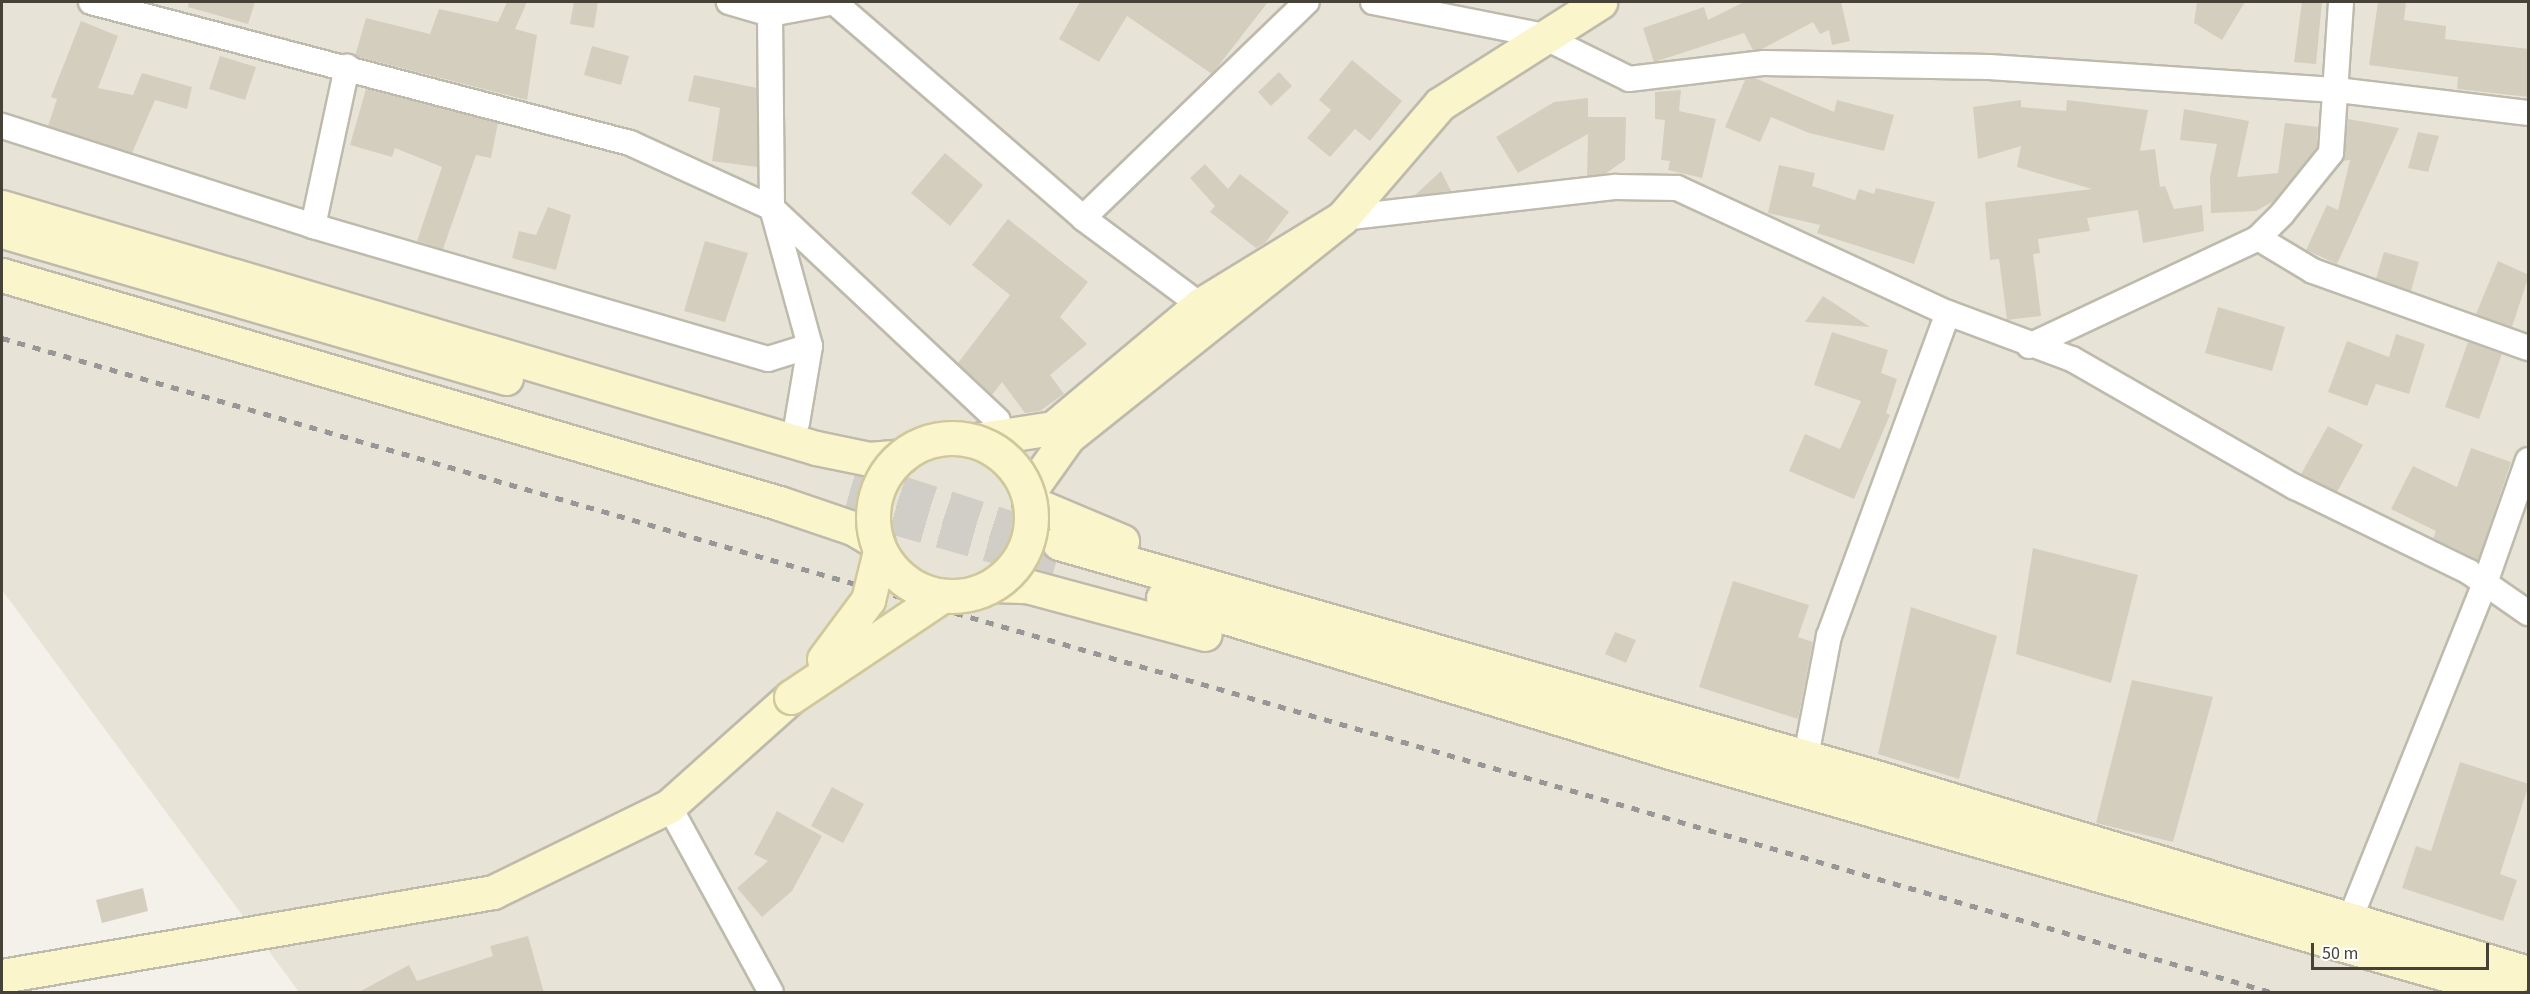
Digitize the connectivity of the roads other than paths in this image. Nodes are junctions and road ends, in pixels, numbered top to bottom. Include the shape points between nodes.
1 (91, 2) edge
2 (729, 2) edge
3 (1307, 2) edge
4 (1374, 2) edge
5 (1600, 2) edge
6 (2341, 2) edge
7 (770, 14) junction
8 (1540, 35) junction
9 (347, 67) junction
10 (2338, 90) junction
11 (2529, 113) edge
12 (2, 126) edge
13 (2, 207) edge
14 (772, 208) junction
15 (1083, 218) junction
16 (1342, 218) junction
17 (313, 226) junction
18 (2, 231) edge
19 (2258, 238) junction
20 (2, 250) edge
21 (2, 276) edge
22 (1200, 305) junction
23 (1948, 313) junction
24 (2058, 332) junction
25 (810, 346) junction
26 (2029, 346) junction
27 (1165, 347) junction
28 (2529, 348) edge
29 (2072, 359) junction
30 (986, 430) junction
31 (807, 436) junction
32 (902, 456) junction
33 (2529, 460) edge
34 (1029, 497) junction
35 (879, 547) junction
36 (1058, 553) tunnel mouth
37 (2485, 583) junction
38 (994, 585) junction
39 (942, 596) junction
40 (2529, 613) edge
41 (791, 697) junction
42 (1803, 773) junction
43 (669, 806) junction
44 (2350, 919) junction
45 (2529, 973) edge
46 (2, 976) edge
47 (771, 993) edge
48 (2508, 993) edge

1 - 9 street
2 - 7 street
3 - 15 street
4 - 8 street
5 - 8 main road
6 - 10 street
7 - 14 street
7 - 15 street via 834,2
8 - 10 street via 1629,79 1787,63 1989,67
8 - 16 main road via 1440,104
9 - 14 street via 630,143
9 - 17 street
10 - 11 street
10 - 19 street via 2331,153
12 - 17 street
13 - 31 main road
14 - 25 street
14 - 30 street
15 - 22 street
16 - 22 main road
16 - 23 street via 1617,187 1677,188
16 - 27 main road
17 - 25 street via 768,359
18 - 20 main road via 850,490
19 - 24 street
19 - 28 street via 2313,272
21 - 35 main road via 779,503 853,528
22 - 27 main road
23 - 26 street
23 - 42 street via 1830,636
24 - 26 street
24 - 29 street
25 - 31 street
26 - 29 street
27 - 30 main road via 1053,428
27 - 34 main road via 1068,437
29 - 37 street via 2295,487
30 - 32 main road, bridge via 949,437
30 - 34 main road, bridge
31 - 32 main road via 869,459
32 - 35 main road, bridge via 884,475 875,499
33 - 37 street
34 - 38 main road, bridge via 1027,544 1014,567
34 - 42 main road via 1092,530 1211,571 1468,644 1709,720
35 - 39 main road, bridge via 903,578
35 - 41 main road, bridge via 868,600
36 - 42 main road
37 - 40 street
37 - 44 street
38 - 39 main road, bridge via 969,595
38 - 42 main road via 1027,586 1146,617 1547,732
39 - 41 main road, bridge
41 - 43 main road
42 - 44 main road
42 - 48 main road
43 - 46 main road via 493,892
43 - 47 street
44 - 45 main road

